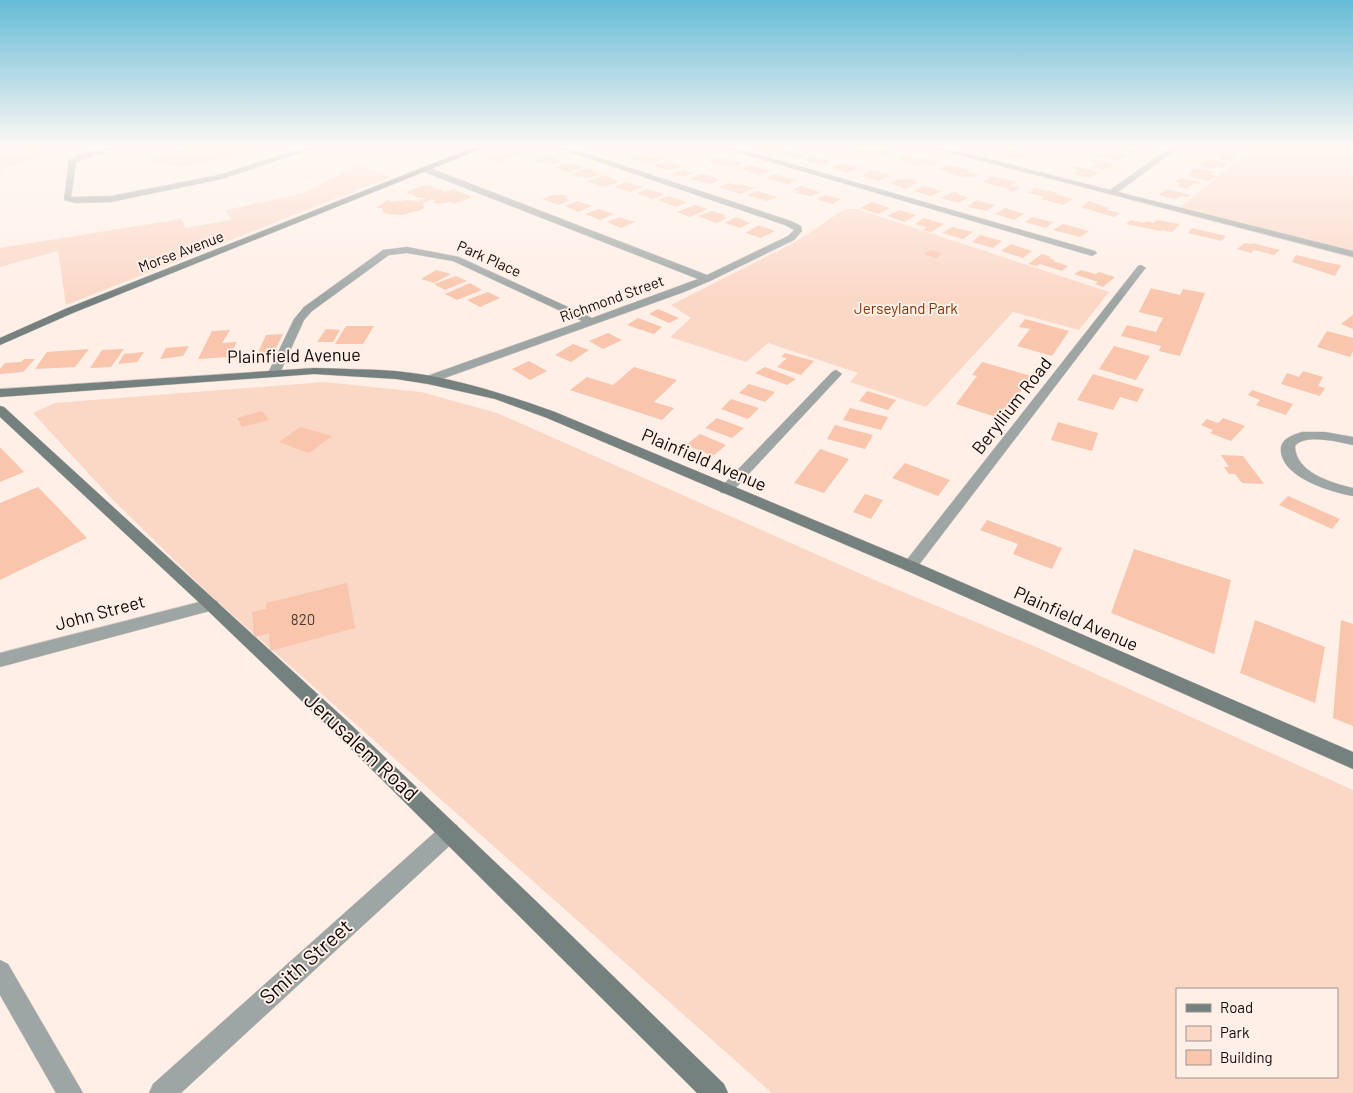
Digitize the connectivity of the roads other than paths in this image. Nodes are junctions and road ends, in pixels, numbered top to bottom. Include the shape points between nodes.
1 (67, 197) edge
2 (121, 197) edge
3 (358, 197) edge
4 (496, 197) edge
5 (709, 197) edge
6 (897, 197) edge
7 (1127, 197) edge
8 (1092, 253) dead end
9 (1353, 254) edge
10 (1141, 268) dead end
11 (707, 279) junction
12 (592, 322) junction
13 (0, 342) edge
14 (274, 373) junction
15 (836, 374) dead end
16 (428, 380) junction
17 (0, 393) edge
18 (0, 410) edge
19 (1353, 441) edge
20 (726, 490) junction
21 (1353, 492) edge
22 (910, 566) junction
23 (211, 605) junction
24 (0, 660) edge
25 (1353, 761) edge
26 (450, 832) junction
27 (0, 972) edge
28 (70, 1093) edge
29 (162, 1093) edge
30 (715, 1093) edge

1 - 2 street via 75,200
3 - 13 street, Morse Avenue via 69,311
4 - 11 street
5 - 11 street, Richmond Street via 788,223 798,231 791,238
6 - 8 street
7 - 9 street
10 - 22 street, Beryllium Road
11 - 12 street, Richmond Street
12 - 14 street, Park Place via 456,259 397,250 379,256 308,309
12 - 16 street, Richmond Street
14 - 16 street, Plainfield Avenue via 358,372
14 - 17 street, Plainfield Avenue
15 - 20 street
16 - 20 street, Plainfield Avenue via 475,389 526,405
18 - 23 street, Jerusalem Road
19 - 21 street via 1309,435 1297,438 1287,447 1291,461 1301,471 1332,487
20 - 22 street, Plainfield Avenue
22 - 25 street, Plainfield Avenue
23 - 24 street, John Street
23 - 26 street, Jerusalem Road
26 - 29 street, Smith Street
26 - 30 street, Jerusalem Road
27 - 28 street

